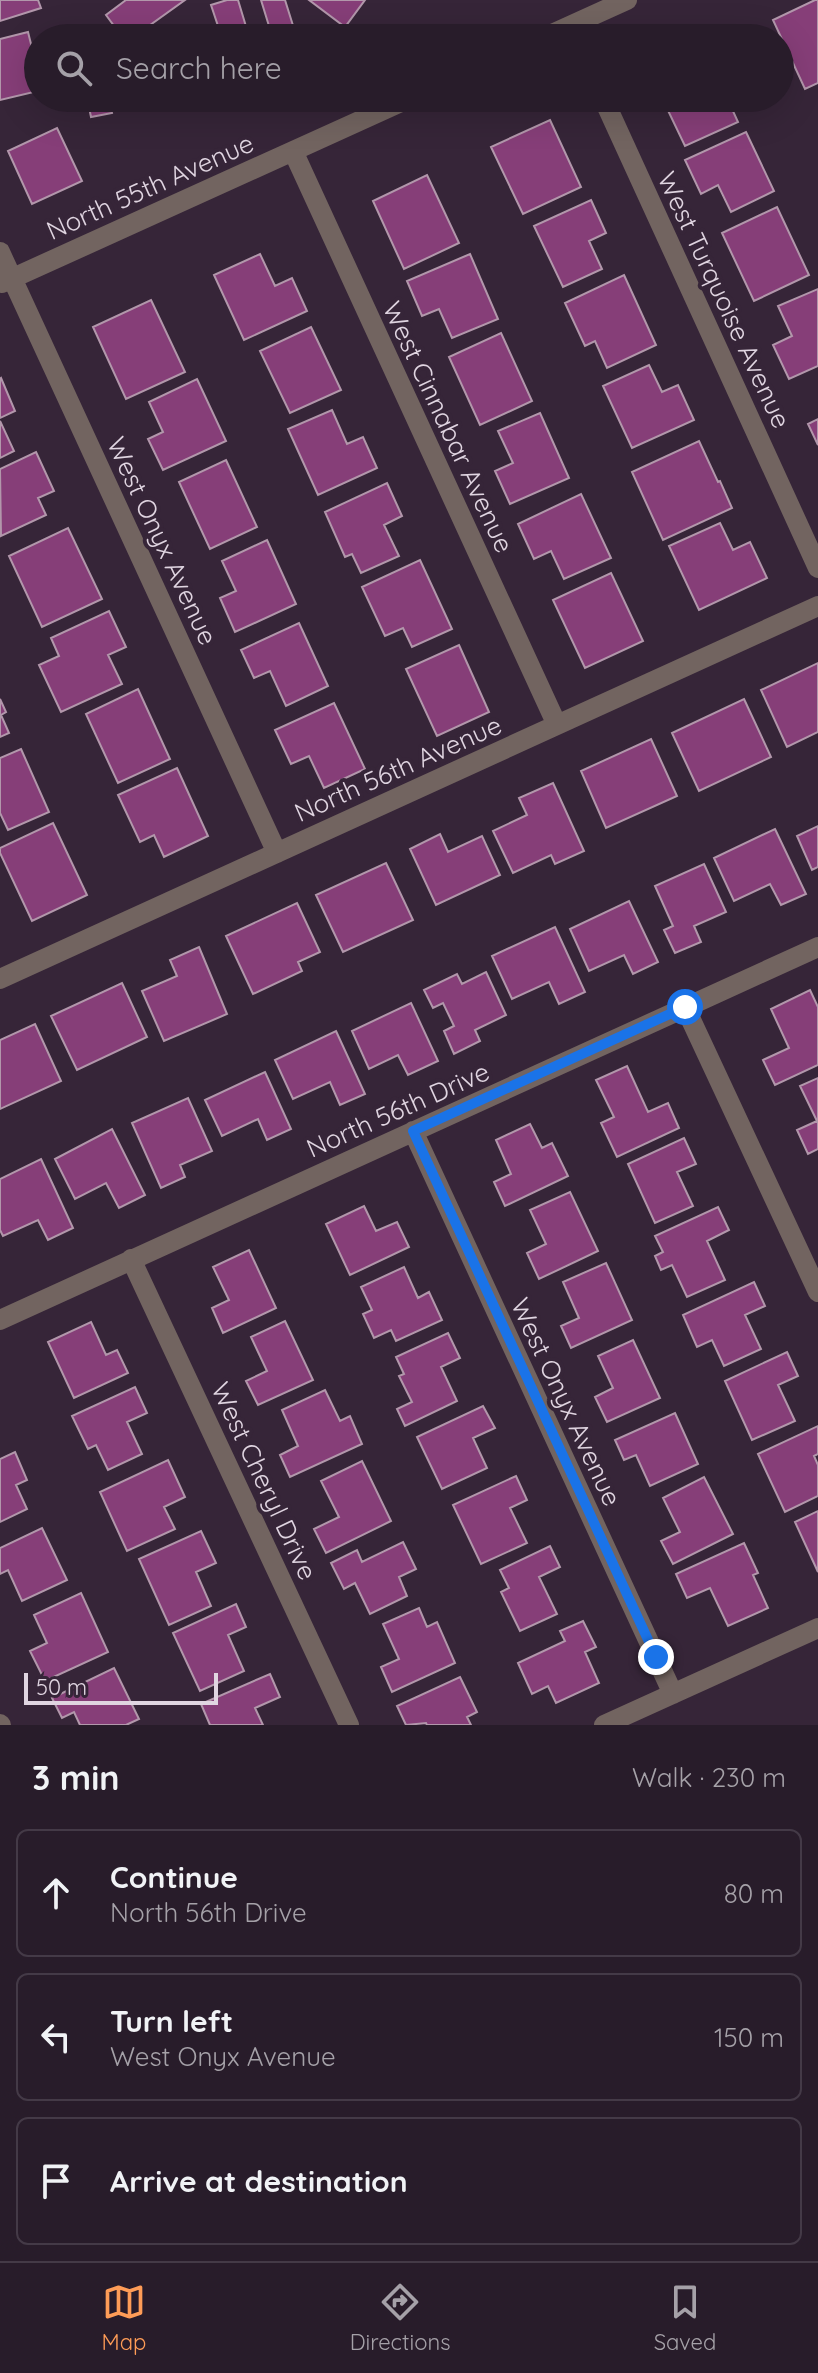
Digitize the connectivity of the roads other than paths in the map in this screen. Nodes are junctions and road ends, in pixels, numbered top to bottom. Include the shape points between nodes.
1 (627, 0) edge
2 (587, 24) edge
3 (379, 112) edge
4 (609, 112) edge
5 (293, 151) junction
6 (0, 252) edge
7 (6, 281) edge
8 (818, 568) edge
9 (818, 606) edge
10 (557, 725) junction
11 (277, 853) junction
12 (818, 947) edge
13 (0, 979) edge
14 (685, 1007) junction
15 (413, 1131) junction
16 (131, 1259) junction
17 (818, 1292) edge
18 (0, 1320) edge
19 (818, 1628) edge
20 (673, 1694) junction
21 (349, 1725) edge
22 (604, 1725) edge

1 - 2 street
3 - 5 street, North 55th Avenue
4 - 8 street, West Turquoise Avenue
5 - 7 street, North 55th Avenue
5 - 10 street, West Cinnabar Avenue
6 - 7 street, West Onyx Avenue
7 - 11 street, West Onyx Avenue
9 - 10 street, North 56th Avenue
10 - 11 street, North 56th Avenue
11 - 13 street, North 56th Avenue
12 - 14 street, North 56th Drive
14 - 15 street, North 56th Drive
14 - 17 street
15 - 16 street, North 56th Drive
15 - 20 street, West Onyx Avenue
16 - 18 street, North 56th Drive
16 - 21 street, West Cheryl Drive
19 - 20 street
20 - 22 street

